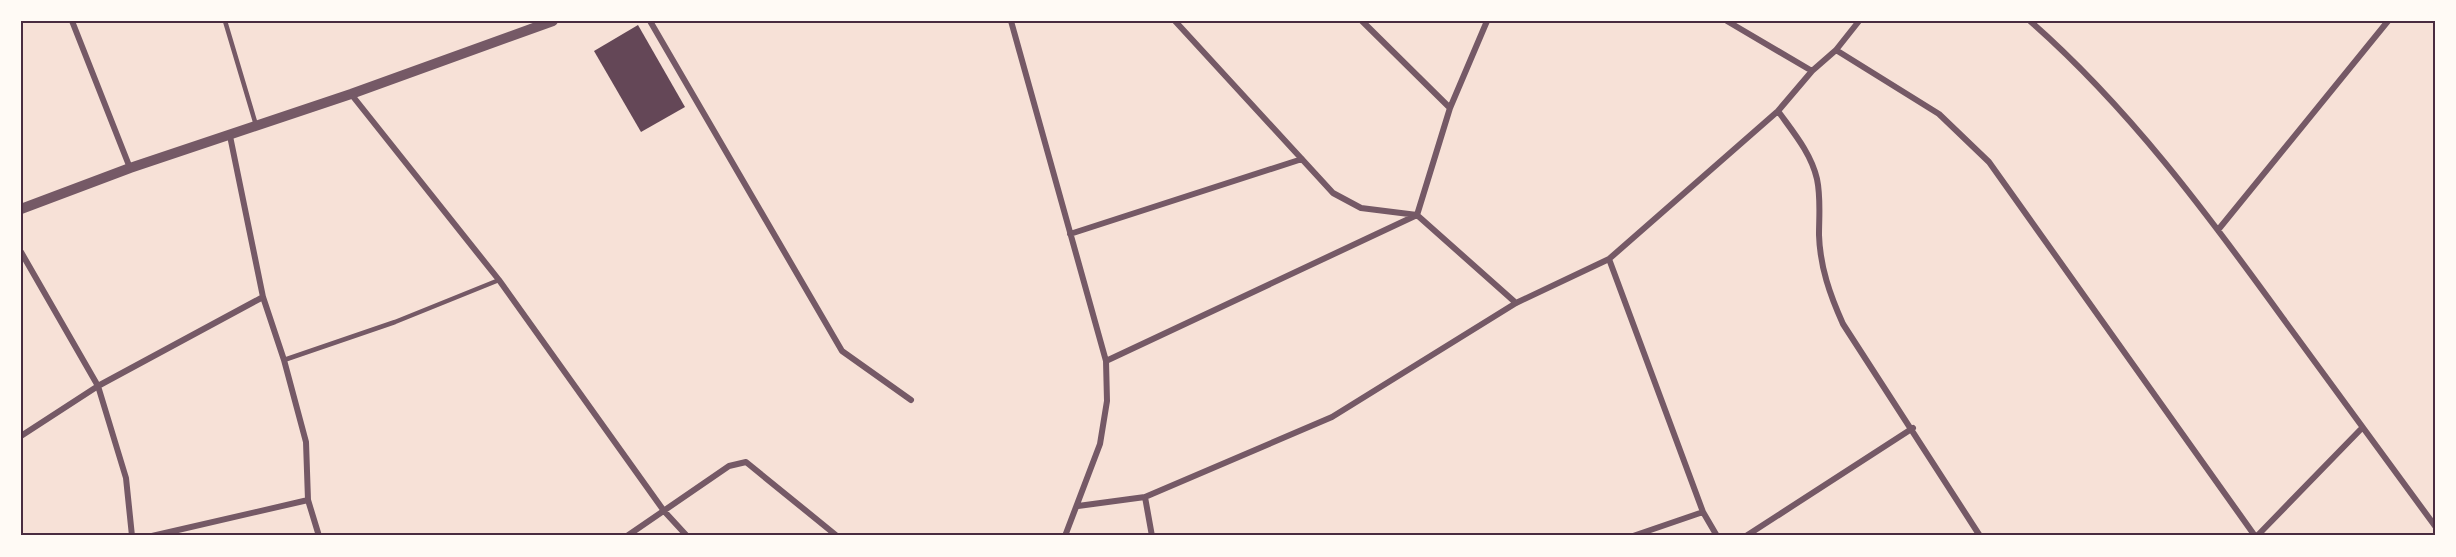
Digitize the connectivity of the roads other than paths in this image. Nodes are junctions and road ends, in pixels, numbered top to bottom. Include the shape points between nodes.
1 (72, 21) edge
2 (225, 21) edge
3 (553, 21) edge
4 (650, 21) edge
5 (1011, 21) edge
6 (1175, 21) edge
7 (1362, 21) edge
8 (1487, 21) edge
9 (1727, 21) edge
10 (1859, 21) edge
11 (2030, 21) edge
12 (2388, 21) edge
13 (1836, 50) junction
14 (1812, 71) junction
15 (351, 94) junction
16 (1450, 108) junction
17 (1778, 111) junction
18 (256, 126) junction
19 (230, 136) junction
20 (1302, 159) junction
21 (130, 168) junction
22 (21, 209) edge
23 (1417, 215) junction
24 (2218, 230) junction
25 (1070, 234) junction
26 (21, 252) edge
27 (1609, 259) junction
28 (499, 280) junction
29 (263, 297) junction
30 (1516, 303) junction
31 (284, 360) junction
32 (1106, 361) junction
33 (98, 386) junction
34 (911, 400) dead end
35 (1912, 428) junction
36 (2362, 428) junction
37 (21, 436) edge
38 (1145, 497) junction
39 (308, 500) junction
40 (1078, 506) junction
41 (664, 511) junction
42 (1703, 512) junction
43 (2435, 526) edge
44 (132, 536) edge
45 (152, 536) edge
46 (319, 536) edge
47 (627, 536) edge
48 (687, 536) edge
49 (837, 536) edge
50 (1065, 536) edge
51 (1152, 536) edge
52 (1633, 536) edge
53 (1717, 536) edge
54 (1746, 536) edge
55 (1980, 536) edge
56 (2256, 536) edge

1 - 21 street
2 - 18 lane
3 - 15 street
4 - 34 street via 842,351
5 - 25 street
6 - 20 street
7 - 16 street
8 - 16 street
9 - 14 street
10 - 13 street
11 - 24 street via 2117,104
12 - 24 street
13 - 14 street
13 - 56 street via 1940,114 1989,162
14 - 17 street
15 - 18 street
15 - 28 street
16 - 23 street
17 - 27 street
17 - 35 street via 1807,153 1816,178 1821,207 1822,266 1831,296 1843,324
18 - 19 street
19 - 21 street
19 - 29 street
20 - 23 street via 1333,194 1361,208
20 - 25 street
21 - 22 street
23 - 30 street
23 - 32 street
24 - 36 street
25 - 32 street
26 - 33 street
27 - 30 street
27 - 42 street
28 - 31 lane
28 - 41 street
29 - 31 street
29 - 33 street
30 - 38 street via 1332,417
31 - 39 street via 306,442
32 - 40 street via 1107,401 1100,444
33 - 37 street
33 - 44 street via 126,478
35 - 54 street
35 - 55 street
36 - 43 street
36 - 56 street
38 - 40 street
38 - 51 street
39 - 45 street
39 - 46 street
40 - 50 street
41 - 47 street
41 - 48 street
41 - 49 street via 729,466 746,462
42 - 52 street
42 - 53 street

